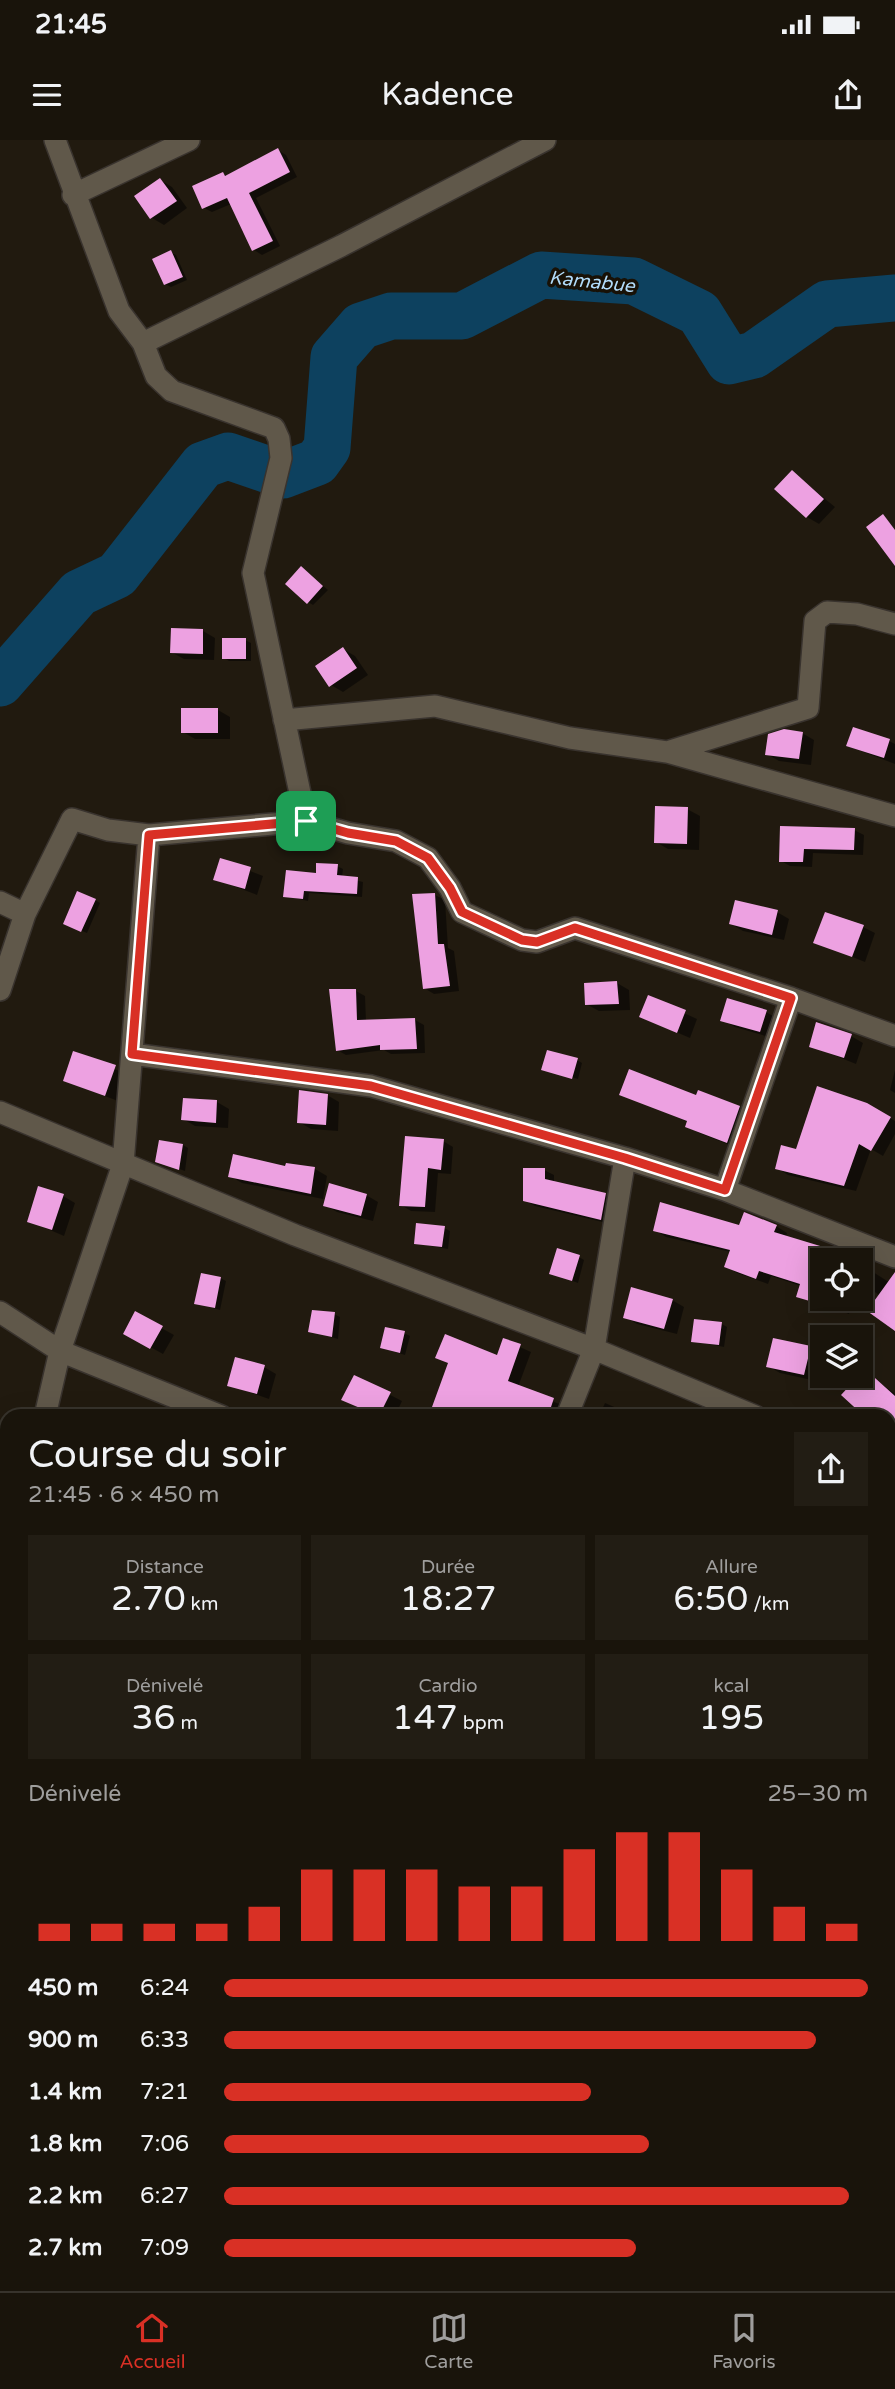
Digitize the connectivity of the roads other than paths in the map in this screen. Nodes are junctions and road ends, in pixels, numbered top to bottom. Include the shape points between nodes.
1 (55, 140) edge
2 (189, 140) edge
3 (545, 140) edge
4 (72, 195) junction
5 (143, 343) junction
6 (895, 624) edge
7 (284, 720) junction
8 (667, 752) junction
9 (895, 816) edge
10 (306, 821) junction
11 (149, 835) junction
12 (0, 902) edge
13 (25, 914) junction
14 (0, 990) edge
15 (791, 998) junction
16 (895, 1035) edge
17 (132, 1054) junction
18 (0, 1112) edge
19 (625, 1158) junction
20 (123, 1164) junction
21 (725, 1190) junction
22 (895, 1257) edge
23 (0, 1312) edge
24 (594, 1349) junction
25 (60, 1351) junction
26 (47, 1409) edge
27 (204, 1409) edge
28 (570, 1409) edge
29 (738, 1409) edge

1 - 4 street
2 - 4 street
3 - 5 street
4 - 5 street via 119,312
5 - 7 street via 156,376 172,391 257,420 274,428 279,439 281,458 253,573
6 - 8 street via 827,612 815,621 808,708
7 - 8 street via 435,706 570,737
7 - 10 street
8 - 9 street
10 - 11 street
10 - 15 street via 396,841 428,858 462,912 522,940 537,942 575,928
11 - 13 street via 72,819
11 - 17 street
12 - 13 street
13 - 14 street
15 - 16 street
15 - 21 street
17 - 19 street via 371,1086
17 - 20 street
18 - 20 street
19 - 21 street
19 - 24 street
20 - 24 street via 295,1236
20 - 25 street
21 - 22 street
23 - 25 street
24 - 28 street
24 - 29 street
25 - 26 street
25 - 27 street

